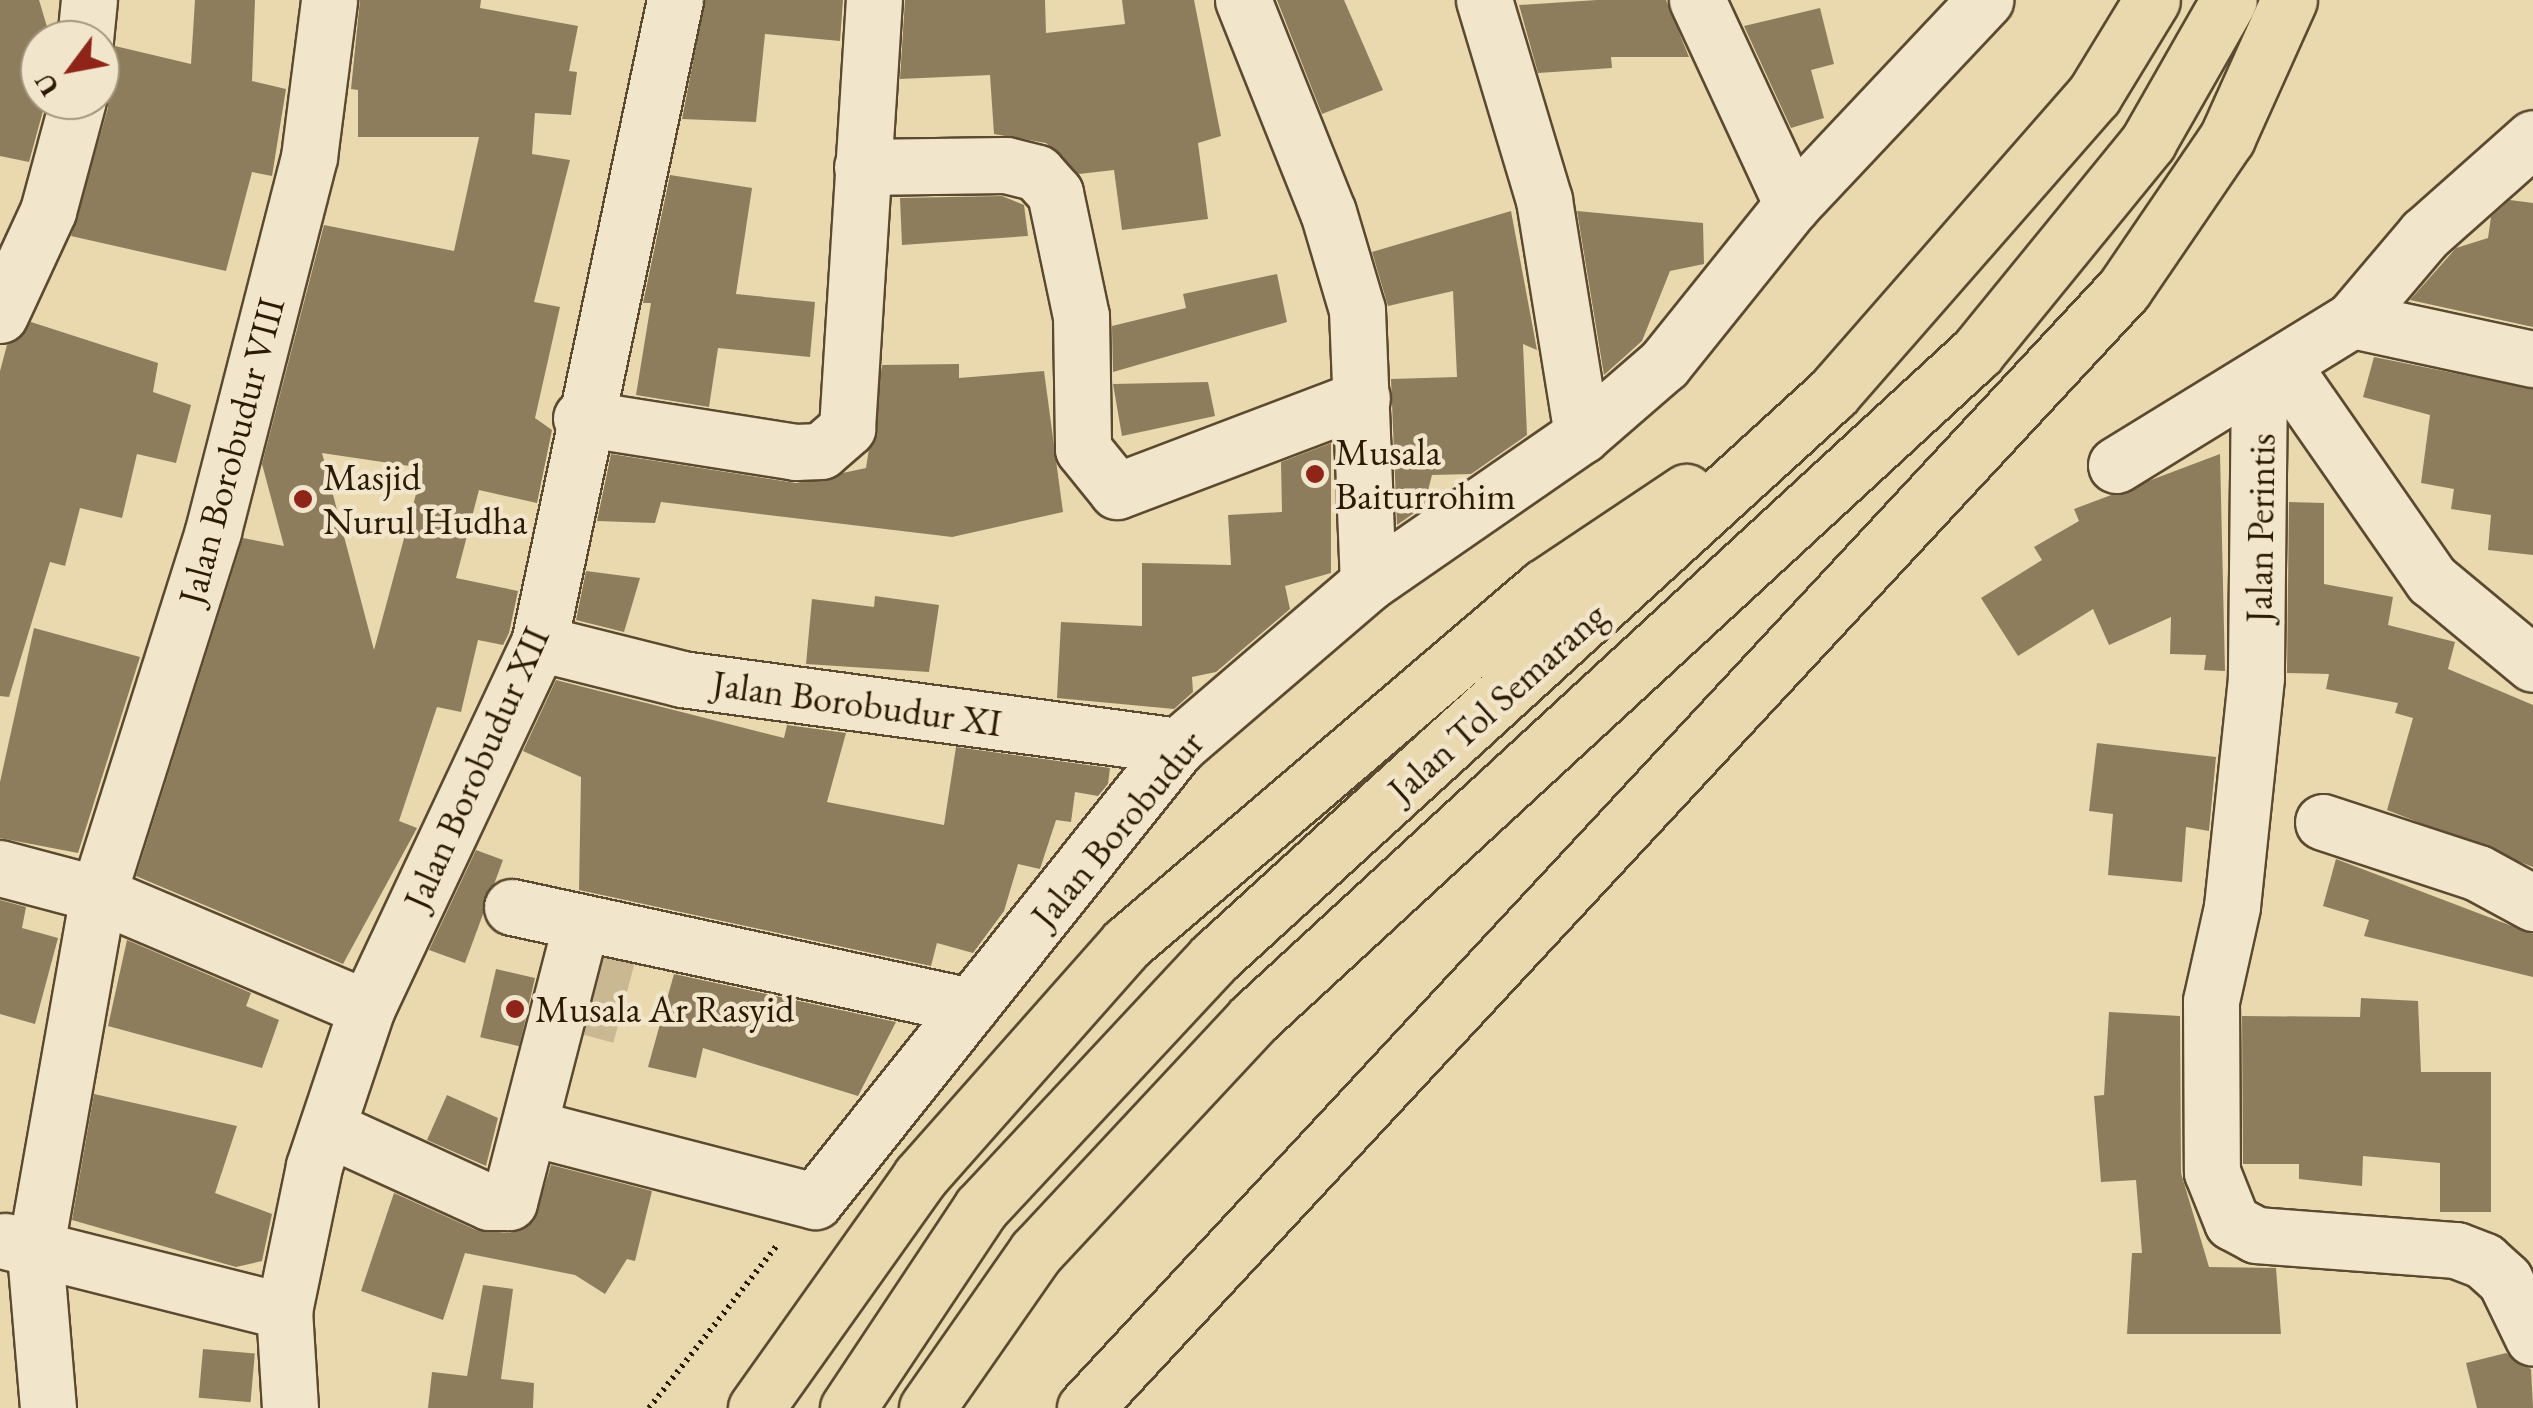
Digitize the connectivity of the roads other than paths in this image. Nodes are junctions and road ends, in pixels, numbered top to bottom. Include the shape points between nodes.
1 (329, 0) edge
2 (675, 0) edge
3 (874, 0) edge
4 (1242, 0) edge
5 (1484, 0) edge
6 (1696, 0) edge
7 (1985, 0) edge
8 (2152, 0) edge
9 (2229, 0) edge
10 (2290, 0) edge
11 (73, 120) edge
12 (2533, 138) edge
13 (862, 168) junction
14 (1792, 205) junction
15 (0, 315) edge
16 (2352, 320) junction
17 (2533, 359) edge
18 (2271, 372) junction
19 (1834, 393) junction
20 (1362, 398) junction
21 (581, 418) junction
22 (1582, 436) junction
23 (2116, 465) dead end
24 (1368, 583) junction
25 (539, 643) junction
26 (2533, 664) edge
27 (1178, 746) junction
28 (2323, 822) dead end
29 (0, 868) edge
30 (98, 894) junction
31 (2533, 903) edge
32 (512, 907) dead end
33 (581, 924) junction
34 (970, 1006) junction
35 (367, 1008) junction
36 (327, 1128) junction
37 (532, 1128) junction
38 (18, 1246) edge
39 (284, 1311) junction
40 (2533, 1338) edge
41 (48, 1408) edge
42 (290, 1408) edge
43 (756, 1408) edge
44 (848, 1408) edge
45 (927, 1408) edge
46 (1085, 1408) edge

1 - 30 street, Jalan Borobudur VIII via 309,158 242,419
2 - 21 street, Jalan Borobudur XII
3 - 13 street
4 - 20 street via 1328,212 1357,310
5 - 22 street via 1544,200
6 - 14 street
7 - 14 street, Jalan Borobudur
8 - 19 highway, Jalan Tol Semarang via 2094,96
9 - 45 highway, Jalan Tol Semarang via 2148,142 1976,352 1253,1019 1036,1252
10 - 46 highway via 2227,138 2124,289
11 - 15 street via 48,211
12 - 16 street via 2425,234
13 - 20 street via 1006,164 1036,173 1055,193 1081,316 1083,449 1118,491
13 - 21 street via 848,428 836,442 795,452
14 - 22 street, Jalan Borobudur via 1664,364
16 - 17 street
16 - 18 street
18 - 23 street
18 - 26 street via 2432,580
18 - 40 street, Jalan Perintis via 2256,678 2232,906 2211,1001 2212,1172 2232,1222 2256,1235 2456,1250 2505,1280
19 - 43 highway via 1544,587 1126,944 920,1178
19 - 44 highway, Jalan Tol Semarang via 1214,958 981,1208
20 - 24 street
21 - 25 street, Jalan Borobudur XII
22 - 24 street, Jalan Borobudur
24 - 27 street, Jalan Borobudur
25 - 27 street, Jalan Borobudur XI via 682,679
25 - 35 street, Jalan Borobudur XII
27 - 34 street, Jalan Borobudur
28 - 31 street via 2478,873
29 - 30 street
30 - 35 street
30 - 38 street, Jalan Borobudur VIII
32 - 33 street
33 - 34 street
33 - 37 street
34 - 37 street, Jalan Borobudur via 815,1201
35 - 36 street, Jalan Borobudur XII
36 - 37 street via 503,1205
36 - 39 street, Jalan Borobudur XII
38 - 39 street
38 - 41 street, Jalan Borobudur VIII
39 - 42 street, Jalan Borobudur XII

